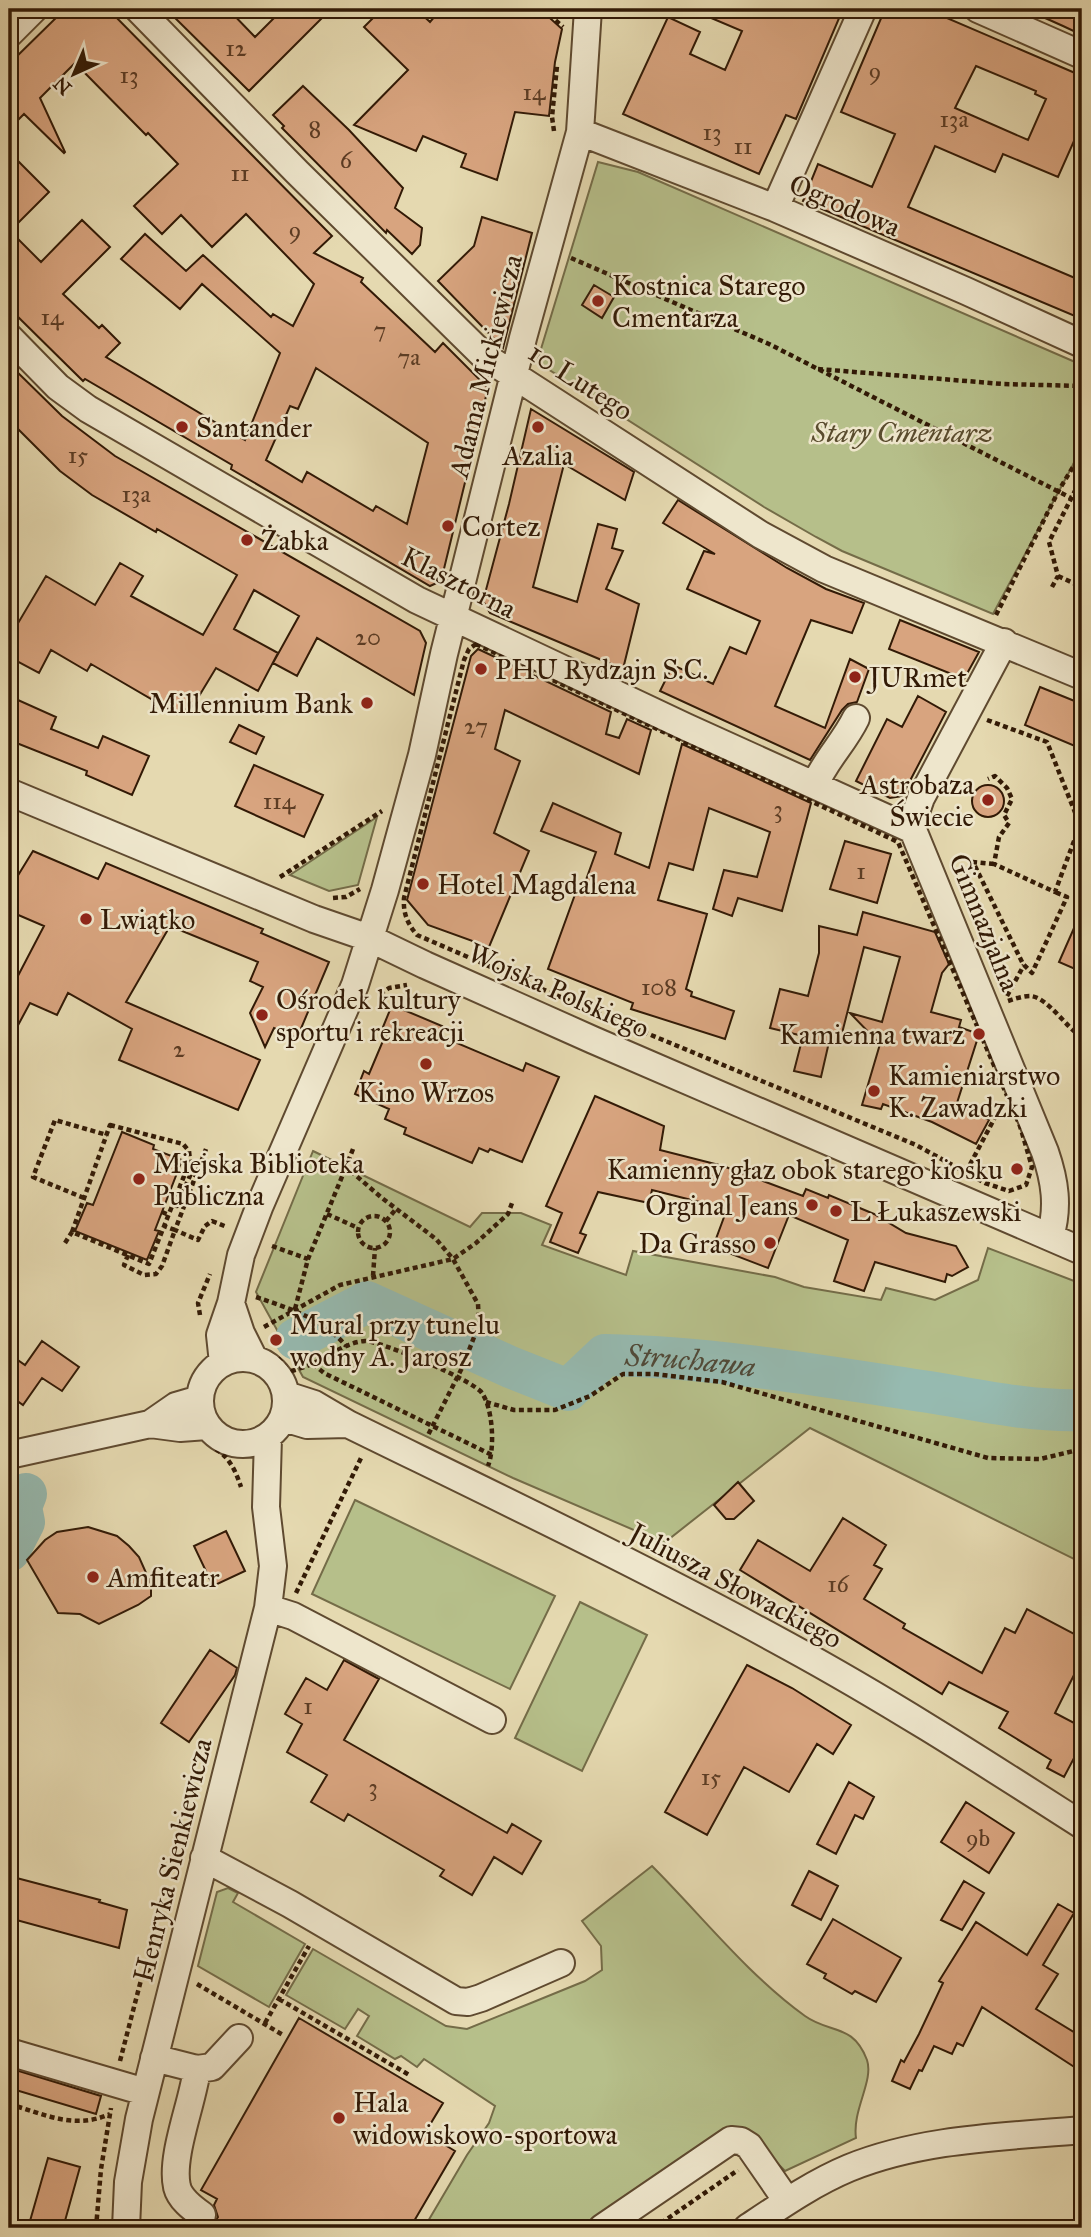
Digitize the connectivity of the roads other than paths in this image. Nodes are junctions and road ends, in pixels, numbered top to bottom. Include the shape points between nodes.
1 (34, 9) edge
2 (138, 9) edge
3 (588, 9) edge
4 (863, 9) edge
5 (978, 9) edge
6 (9, 34) edge
7 (1082, 55) edge
8 (580, 132) junction
9 (775, 208) junction
10 (9, 337) edge
11 (1082, 344) edge
12 (514, 376) junction
13 (453, 617) junction
14 (995, 638) junction
15 (1082, 676) edge
16 (856, 718) dead end
17 (815, 785) junction
18 (9, 792) edge
19 (913, 830) junction
20 (369, 938) junction
21 (1050, 1237) junction
22 (1082, 1251) edge
23 (241, 1299) junction
24 (254, 1359) junction
25 (223, 1363) junction
26 (200, 1399) junction
27 (282, 1406) junction
28 (150, 1424) junction
29 (210, 1436) junction
30 (242, 1445) junction
31 (9, 1455) edge
32 (266, 1507) junction
33 (279, 1606) junction
34 (492, 1720) dead end
35 (1082, 1825) edge
36 (204, 1858) junction
37 (561, 1963) dead end
38 (239, 2038) dead end
39 (9, 2052) edge
40 (154, 2058) junction
41 (197, 2069) junction
42 (145, 2092) junction
43 (1082, 2130) edge
44 (787, 2202) junction
45 (202, 2215) dead end
46 (126, 2228) edge
47 (602, 2228) edge
48 (747, 2228) edge

1 - 6 street
2 - 12 street, 10 Lutego via 484,356
3 - 8 street, Adama Mickiewicza
4 - 9 street
5 - 7 street
8 - 9 street, Ogrodowa
8 - 12 street, Adama Mickiewicza
9 - 11 street, Ogrodowa
10 - 13 street, Klasztorna via 58,387 88,409
12 - 13 street, Adama Mickiewicza
12 - 14 street, 10 Lutego via 771,541 824,569
13 - 17 street, Klasztorna
13 - 20 street, Adama Mickiewicza via 422,755
14 - 15 street, 10 Lutego
14 - 19 street via 921,798
16 - 17 street
17 - 19 street, Klasztorna
18 - 20 street, Wojska Polskiego
19 - 21 street, Gimnazjalna via 1045,1152 1055,1190
20 - 21 street, Wojska Polskiego
20 - 23 street via 355,985 241,1255
21 - 22 street, Wojska Polskiego
23 - 24 street via 241,1332
23 - 25 street via 220,1335
24 - 25 street
24 - 27 street via 281,1379
25 - 26 street via 206,1378
26 - 28 street via 176,1406
26 - 29 street
27 - 30 street via 255,1443
27 - 32 street, Henryka Sienkiewicza
27 - 35 street, Juliusza Słowackiego via 307,1425 348,1424 656,1575 923,1723
28 - 29 street
28 - 31 street
29 - 30 street
30 - 32 street, Henryka Sienkiewicza
32 - 33 street, Henryka Sienkiewicza
33 - 34 street
33 - 36 street, Henryka Sienkiewicza
36 - 37 street via 456,2001 481,1998
36 - 40 street, Henryka Sienkiewicza
38 - 41 street via 212,2067
39 - 42 street
40 - 41 street
40 - 42 street, Henryka Sienkiewicza
41 - 45 street via 176,2173 177,2189
42 - 46 street, Henryka Sienkiewicza via 132,2152
43 - 44 street via 905,2150 850,2168
44 - 47 street via 749,2146 731,2140
44 - 48 street

